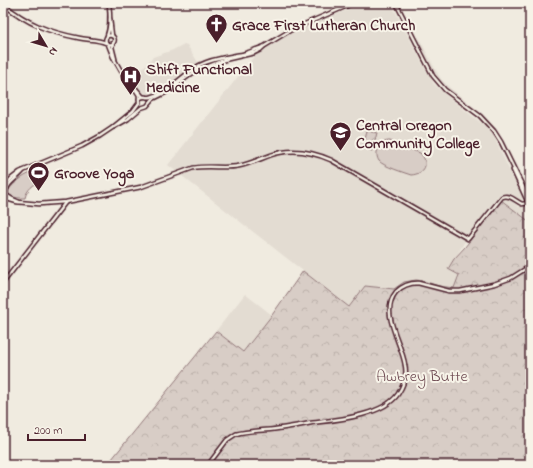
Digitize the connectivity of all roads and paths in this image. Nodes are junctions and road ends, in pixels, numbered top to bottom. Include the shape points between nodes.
1 (109, 3) edge
2 (354, 3) edge
3 (395, 3) edge
4 (3, 4) edge
5 (110, 16) junction
6 (106, 36) junction
7 (112, 36) junction
8 (98, 40) junction
9 (107, 43) junction
10 (113, 43) junction
11 (263, 47) junction
12 (115, 59) junction
13 (133, 85) junction
14 (143, 97) junction
15 (147, 97) junction
16 (139, 100) junction
17 (150, 102) junction
18 (139, 103) junction
19 (142, 107) junction
20 (112, 128) junction
21 (4, 191) edge
22 (4, 198) edge
23 (19, 202) junction
24 (66, 202) junction
25 (530, 204) edge
26 (530, 266) edge
27 (3, 283) edge
28 (3, 463) edge
29 (8, 465) edge
30 (208, 465) edge

1 - 5 street
2 - 11 street via 291,30
3 - 25 street via 436,80 445,90 480,116 499,138
4 - 8 street via 42,28
5 - 6 street
5 - 7 street
6 - 7 street
6 - 8 street
6 - 9 street
7 - 10 street
8 - 9 street
9 - 10 street
9 - 12 street
10 - 12 street
11 - 15 street via 201,64 164,91
11 - 17 street via 254,53 224,60 194,72
12 - 13 street
13 - 14 street
13 - 16 street
14 - 15 street
14 - 16 street
15 - 17 street
16 - 18 street
17 - 19 street via 148,106
18 - 19 street
18 - 20 street
19 - 20 street
20 - 21 street via 82,146 24,171
21 - 22 street
21 - 23 street
22 - 23 street
23 - 24 street
24 - 25 street via 141,187 193,168 240,166 274,154 300,152 331,160 468,239 502,197 508,196 522,204
24 - 27 street
26 - 30 street via 511,278 460,291 449,291 418,283 403,286 390,303 390,316 406,372 402,387 393,400 354,417 236,434 227,440
28 - 29 street

